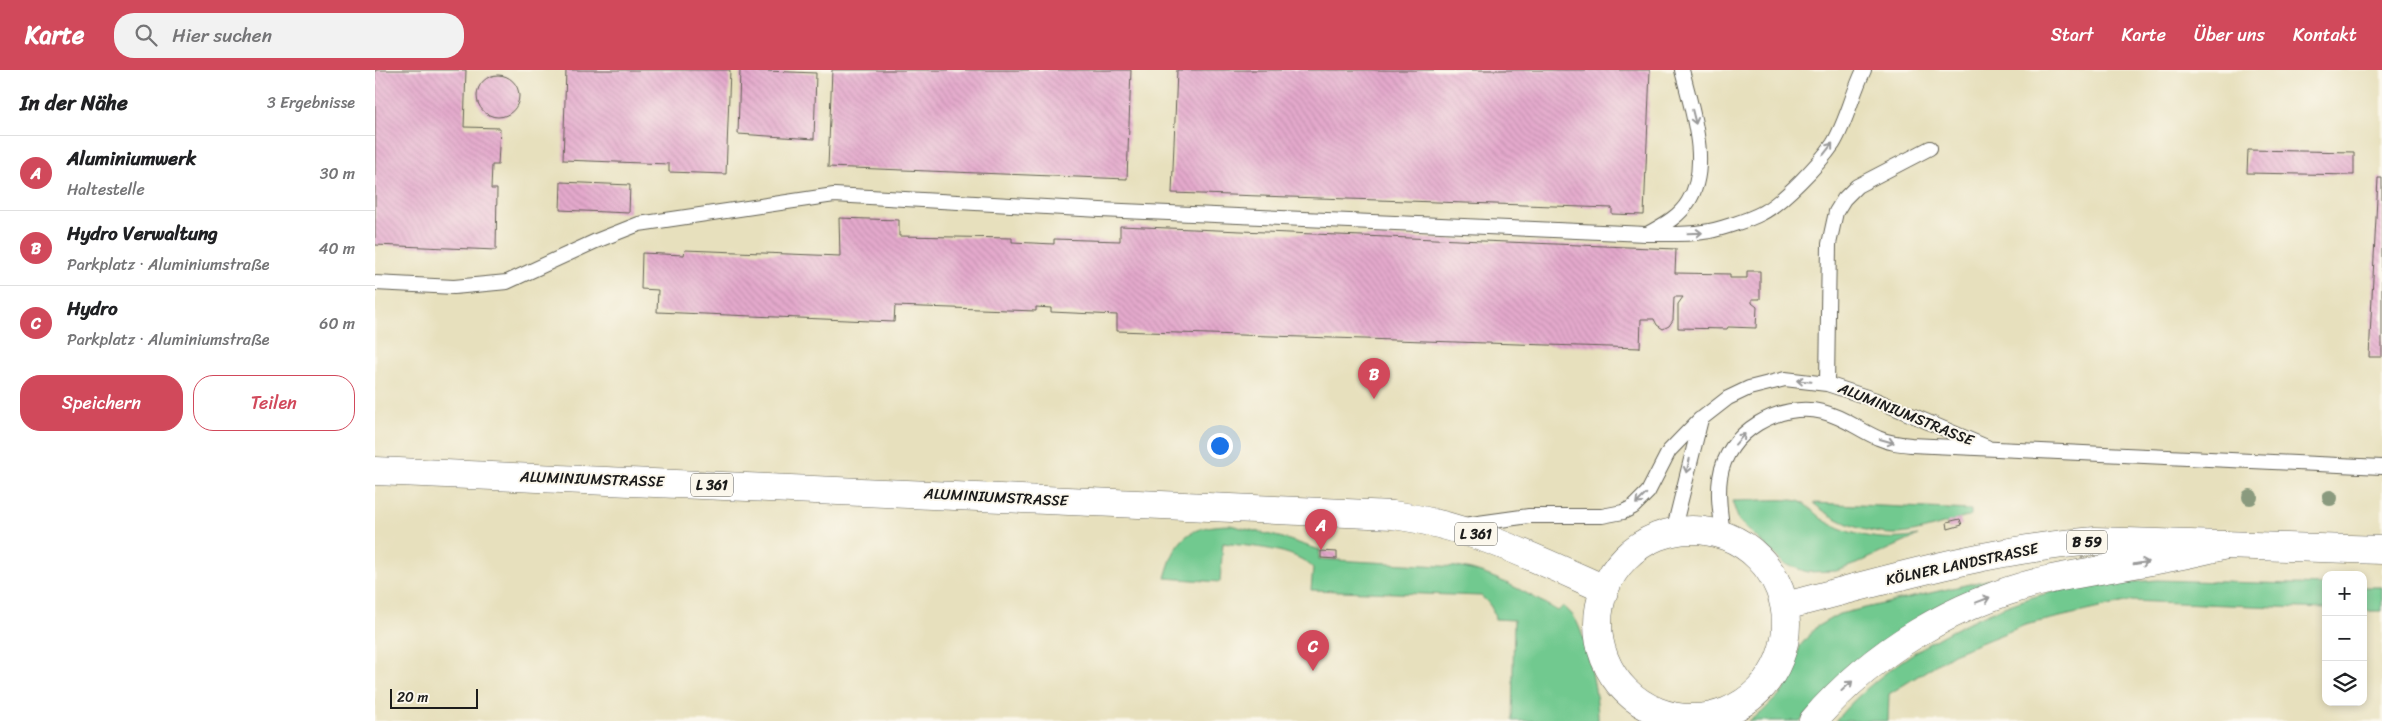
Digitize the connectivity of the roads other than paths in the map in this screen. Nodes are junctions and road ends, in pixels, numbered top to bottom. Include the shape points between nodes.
1 (1682, 70) edge
2 (1860, 74) edge
3 (1930, 148) dead end
4 (1646, 234) junction
5 (375, 283) edge
6 (1827, 384) junction
7 (1701, 419) junction
8 (1997, 451) junction
9 (2382, 467) edge
10 (375, 471) edge
11 (1455, 527) junction
12 (1673, 532) junction
13 (1723, 535) junction
14 (2226, 545) junction
15 (2382, 550) edge
16 (1604, 589) junction
17 (1785, 606) junction
18 (1671, 719) edge
19 (1705, 719) edge
20 (1813, 721) edge

1 -> 4 lane via 1698,136 1697,179 1689,202 1670,221
4 -> 2 lane via 1705,232 1762,213 1790,190 1832,144 1847,117
3 - 6 lane via 1857,186 1836,212 1830,236
4 - 5 lane via 834,195 639,224 507,282 454,287
6 -> 7 lane, ALUMINIUMSTRASSE via 1785,380 1749,388 1717,405
6 - 8 lane, ALUMINIUMSTRASSE via 1876,400
7 -> 11 lane, ALUMINIUMSTRASSE via 1669,451 1648,492 1623,512 1602,516 1529,516
7 -> 12 lane
8 - 9 lane, ALUMINIUMSTRASSE
13 -> 8 lane, ALUMINIUMSTRASSE via 1719,486 1727,456 1746,432 1763,420 1782,413 1797,410 1822,412 1841,418 1876,438 1897,444
10 - 11 main road, ALUMINIUMSTRASSE / L 361 via 1393,515
11 - 16 main road, ALUMINIUMSTRASSE / L 361
12 - 13 main road via 1698,530
12 - 16 main road via 1644,543 1631,552
13 - 17 main road via 1745,546 1764,562 1777,582
14 - 15 main road, KÖLNER LANDSTRASSE / B 59
14 - 17 main road, KÖLNER LANDSTRASSE / B 59 via 2095,541 2034,547 1950,564
20 -> 14 main road via 1869,667 1925,628 1970,605 2046,580 2188,555
16 - 18 main road via 1598,633 1605,661 1627,693
17 - 19 main road via 1787,621 1783,651 1769,679 1748,701
18 - 19 main road

